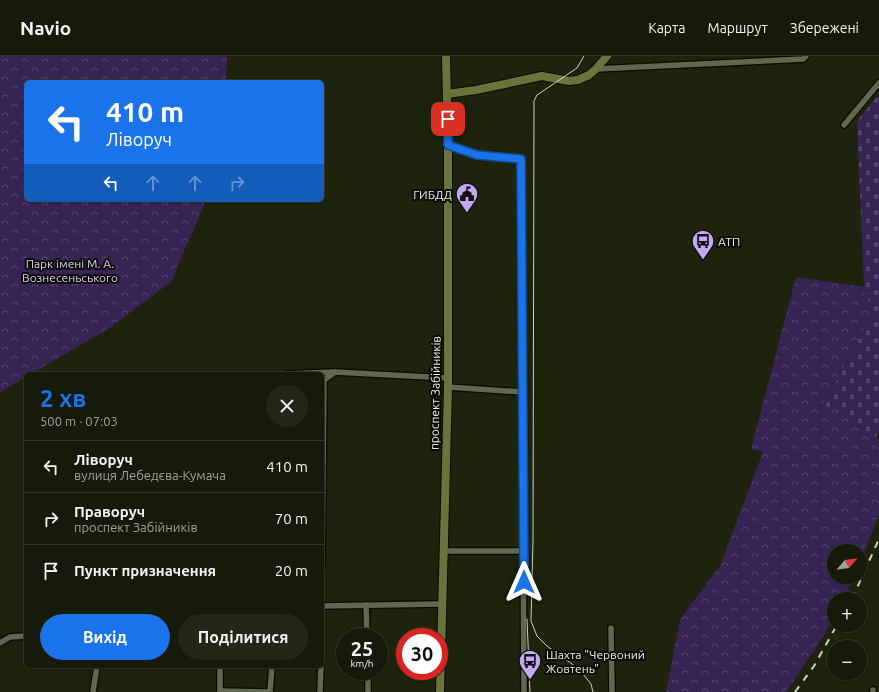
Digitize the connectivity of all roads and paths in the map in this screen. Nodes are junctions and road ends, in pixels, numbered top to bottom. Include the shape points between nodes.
1 (446, 56) edge
2 (607, 56) edge
3 (806, 56) edge
4 (596, 68) junction
5 (879, 83) edge
6 (447, 94) junction
7 (844, 125) dead end
8 (448, 145) junction
9 (324, 372) edge
10 (335, 372) junction
11 (448, 378) junction
12 (324, 380) edge
13 (448, 387) junction
14 (523, 392) junction
15 (443, 551) junction
16 (524, 551) junction
17 (441, 604) junction
18 (366, 605) junction
19 (324, 606) edge
20 (367, 628) edge
21 (611, 628) dead end
22 (24, 636) edge
23 (0, 643) edge
24 (97, 668) edge
25 (220, 668) edge
26 (272, 668) edge
27 (321, 668) edge
28 (368, 680) edge
29 (220, 691) edge
30 (93, 692) edge
31 (270, 692) edge
32 (274, 692) edge
33 (320, 692) edge
34 (368, 692) edge
35 (440, 692) edge
36 (524, 692) edge
37 (612, 692) edge

1 - 6 main road, проспект Забійників
2 - 4 main road
3 - 4 street via 803,59
4 - 6 main road via 589,75 569,81 542,76
5 - 7 street
6 - 8 main road, проспект Забійників
8 - 11 main road, проспект Забійників
8 - 14 street via 477,155 521,159
9 - 10 street
10 - 11 street
10 - 12 street
11 - 13 main road, проспект Забійників
13 - 14 street
13 - 15 main road, проспект Забійників
14 - 16 street
15 - 16 street
15 - 17 main road, проспект Забійників
16 - 36 street
17 - 18 street
17 - 35 main road, проспект Забійників
18 - 19 street
18 - 20 street
21 - 37 street
22 - 23 street via 10,637
24 - 30 street
25 - 29 street
26 - 31 street
27 - 33 street
28 - 34 street
29 - 31 street
31 - 32 street

